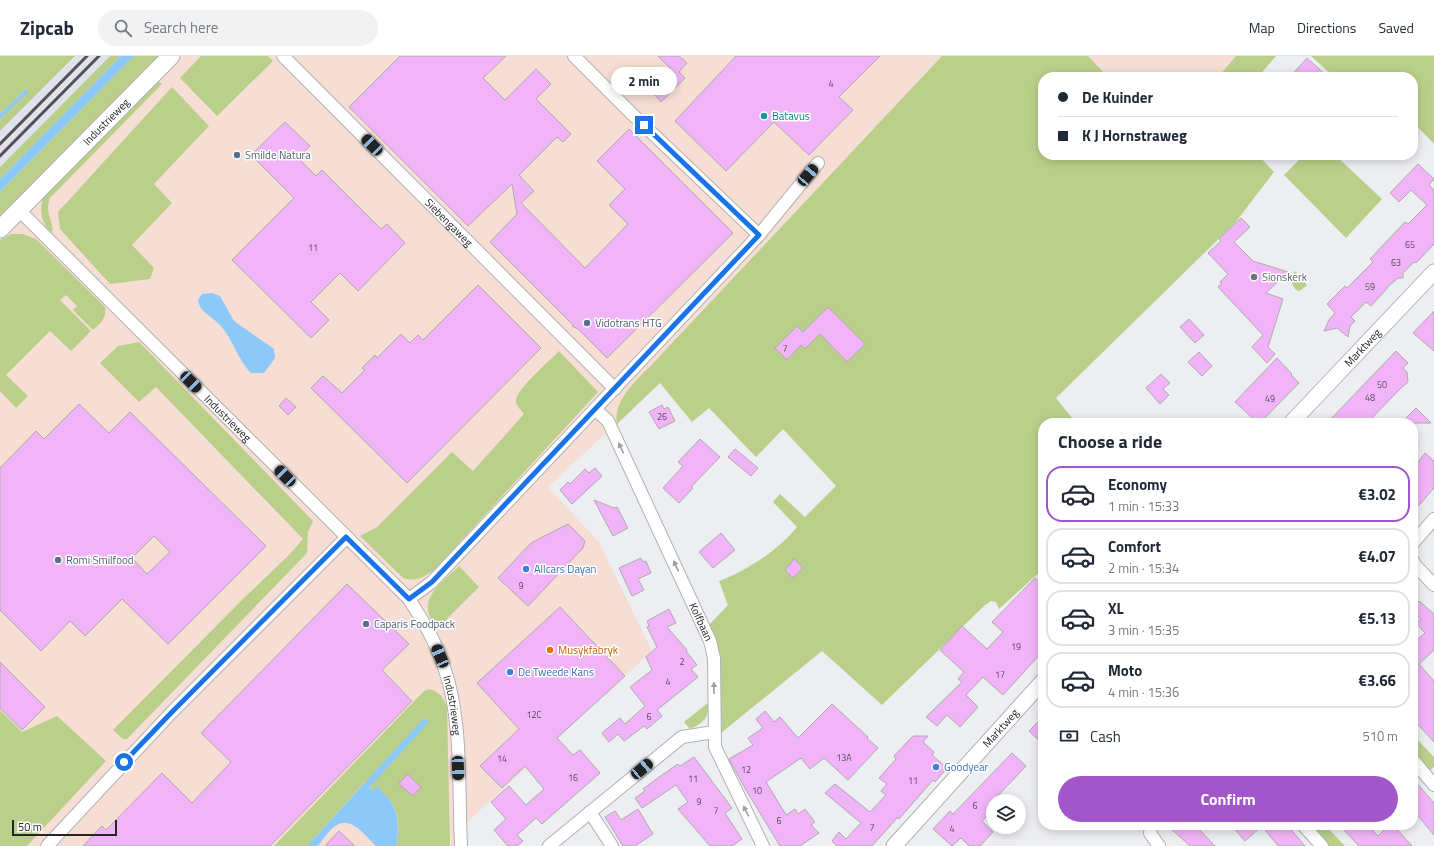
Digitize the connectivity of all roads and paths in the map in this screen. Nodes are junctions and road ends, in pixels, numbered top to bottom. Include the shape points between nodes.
1 (171, 56) edge
2 (284, 56) edge
3 (574, 56) edge
4 (818, 163) dead end
5 (19, 210) junction
6 (0, 229) edge
7 (759, 235) junction
8 (1434, 272) edge
9 (615, 389) junction
10 (596, 409) junction
11 (1296, 418) edge
12 (1434, 519) edge
13 (346, 537) junction
14 (1418, 537) edge
15 (1418, 568) edge
16 (1434, 585) edge
17 (409, 599) junction
18 (1038, 687) edge
19 (714, 732) junction
20 (1418, 766) edge
21 (1434, 785) edge
22 (590, 812) junction
23 (1151, 830) edge
24 (1308, 830) edge
25 (47, 846) edge
26 (461, 846) edge
27 (549, 846) edge
28 (612, 846) edge
29 (763, 846) edge
30 (894, 846) edge
31 (1159, 846) edge
32 (1322, 846) edge

1 - 5 main road, Industrieweg
2 - 9 street, Siebengaweg
3 - 7 street
4 - 7 street
5 - 6 main road
5 - 13 street, Industrieweg
7 - 9 street
8 - 11 street, Marktweg
9 - 10 street
10 - 17 street via 432,582
19 -> 10 street, Kolfbaan via 714,658 710,641 608,421
12 - 14 street
13 - 17 street, Industrieweg
13 - 25 street via 171,713
15 - 16 street
17 - 26 street, Industrieweg via 435,644 445,668 452,698 457,741
18 - 30 street, Marktweg
19 - 22 street via 682,737
29 -> 19 street, Kolfbaan via 715,747
20 - 21 street
22 - 27 street
22 - 28 street
23 - 31 street
24 - 32 street

